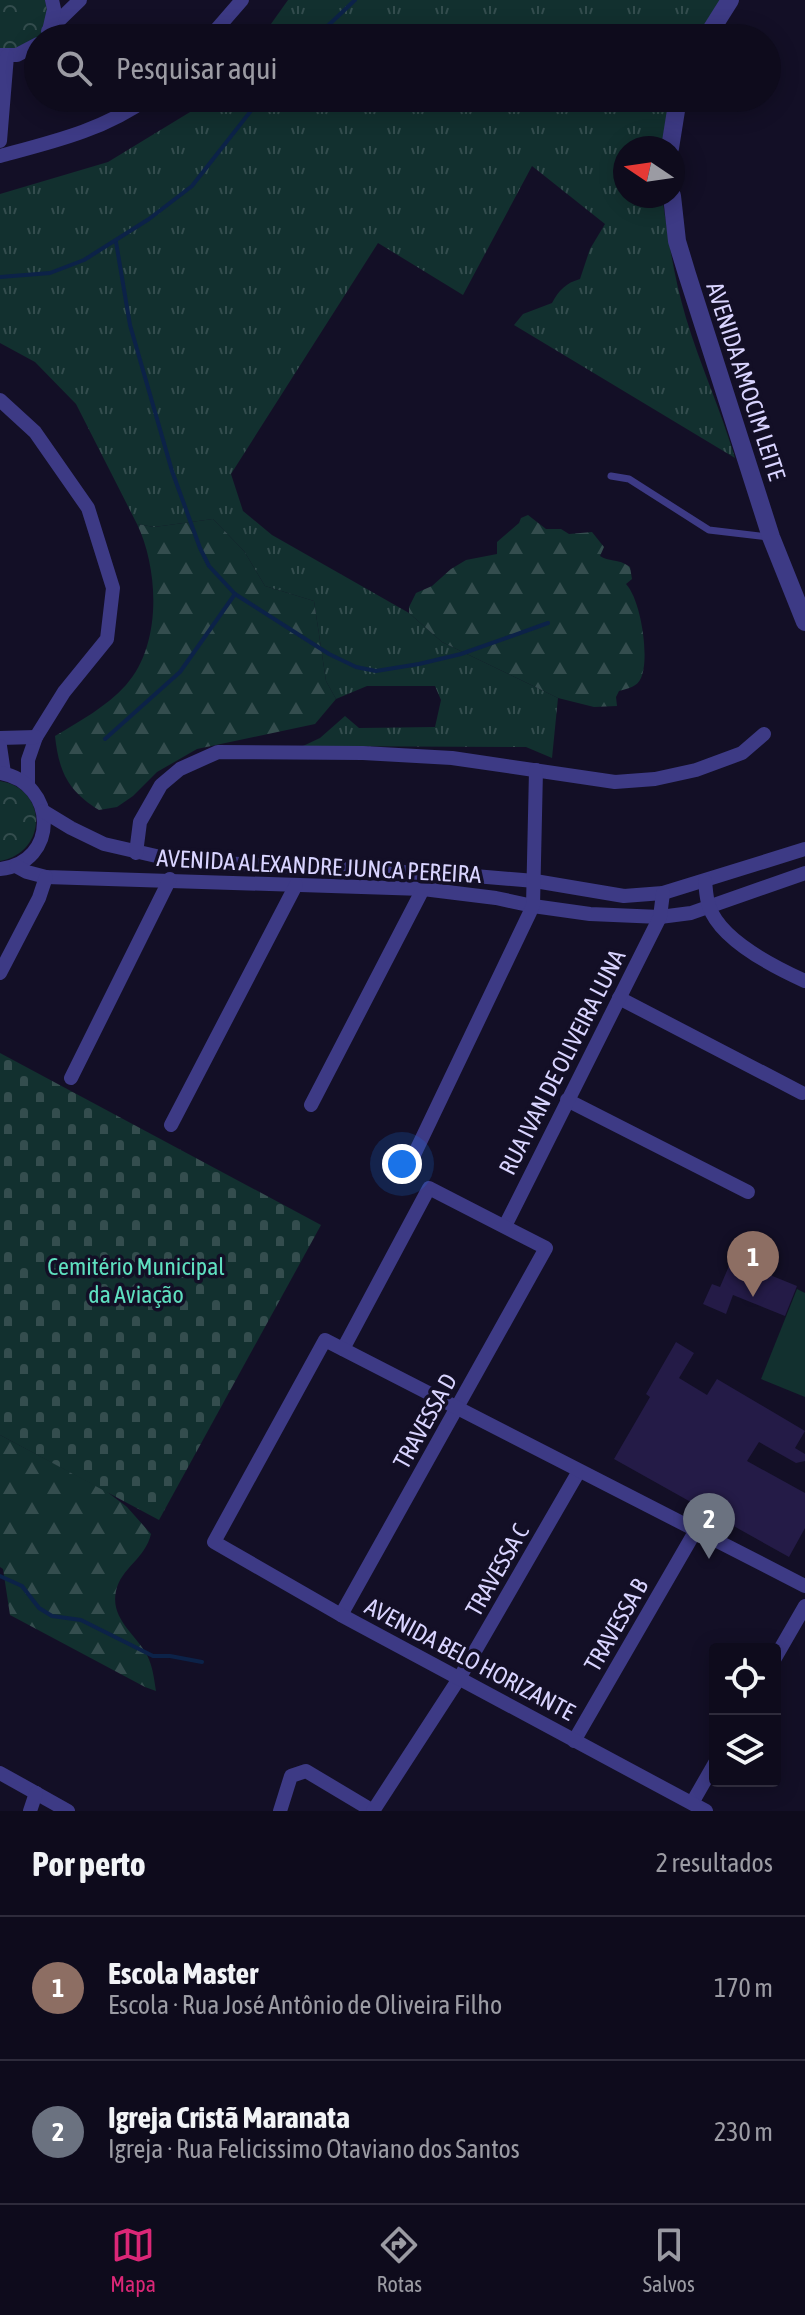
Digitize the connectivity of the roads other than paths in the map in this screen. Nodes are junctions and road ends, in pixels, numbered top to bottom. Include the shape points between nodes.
1 (52, 0) edge
2 (80, 0) edge
3 (730, 0) edge
4 (240, 1) edge
5 (50, 24) edge
6 (56, 24) edge
7 (221, 24) edge
8 (715, 24) edge
9 (24, 52) edge
10 (4, 55) edge
11 (125, 112) edge
12 (676, 112) edge
13 (672, 136) edge
14 (0, 141) edge
15 (0, 156) edge
16 (673, 208) edge
17 (0, 400) edge
18 (611, 476) dead end
19 (771, 537) junction
20 (805, 622) edge
21 (764, 734) dead end
22 (36, 737) junction
23 (0, 738) edge
24 (0, 746) edge
25 (536, 770) junction
26 (2, 773) edge
27 (28, 784) junction
28 (43, 811) junction
29 (805, 849) edge
30 (136, 853) junction
31 (16, 866) junction
32 (0, 869) edge
33 (805, 873) edge
34 (46, 877) junction
35 (170, 879) junction
36 (535, 881) junction
37 (705, 881) junction
38 (296, 885) junction
39 (423, 889) junction
40 (663, 893) junction
41 (533, 906) junction
42 (709, 907) junction
43 (660, 917) junction
44 (0, 973) edge
45 (805, 981) edge
46 (619, 998) junction
47 (71, 1078) dead end
48 (802, 1093) dead end
49 (567, 1100) junction
50 (311, 1105) dead end
51 (171, 1125) dead end
52 (413, 1157) dead end
53 (748, 1192) dead end
54 (505, 1226) junction
55 (343, 1349) junction
56 (456, 1410) junction
57 (579, 1471) junction
58 (696, 1530) junction
59 (805, 1586) edge
60 (805, 1606) edge
61 (341, 1615) junction
62 (781, 1648) edge
63 (460, 1677) junction
64 (574, 1741) junction
65 (0, 1773) edge
66 (709, 1773) edge
67 (36, 1793) junction
68 (692, 1803) junction
69 (30, 1811) edge
70 (68, 1811) edge
71 (280, 1811) edge
72 (373, 1811) edge
73 (706, 1811) edge

1 - 5 street
2 - 6 street
3 - 8 street
4 - 7 street
9 - 10 street
10 - 14 street
11 - 15 street via 56,141
12 - 13 street
16 - 19 street, AVENIDA AMOCIM LEITE via 677,241
17 - 22 street via 35,432 88,508 113,588 107,639
18 - 19 lane via 629,479 709,530
19 - 20 street, AVENIDA AMOCIM LEITE
21 - 25 street via 742,753 655,779 615,782
22 - 23 street
22 - 27 street via 28,760
24 - 26 street
25 - 30 street via 452,758 218,752 180,769 161,785 140,822
25 - 36 street
26 - 27 street
27 - 28 street
28 - 30 street, AVENIDA ALEXANDRE JUNCA PEREIRA via 104,844
28 - 31 street via 39,843
29 - 37 street, AVENIDA ALEXANDRE JUNCA PEREIRA
30 - 36 street, AVENIDA ALEXANDRE JUNCA PEREIRA via 178,861
31 - 32 street
31 - 34 street, AVENIDA ALEXANDRE JUNCA PEREIRA
33 - 42 street, AVENIDA ALEXANDRE JUNCA PEREIRA
34 - 35 street, AVENIDA ALEXANDRE JUNCA PEREIRA
34 - 44 street
35 - 38 street, AVENIDA ALEXANDRE JUNCA PEREIRA
35 - 47 street
36 - 40 street, AVENIDA ALEXANDRE JUNCA PEREIRA via 624,896
36 - 41 street
37 - 40 street, AVENIDA ALEXANDRE JUNCA PEREIRA
37 - 42 street
38 - 39 street, AVENIDA ALEXANDRE JUNCA PEREIRA
38 - 51 street
39 - 41 street, AVENIDA ALEXANDRE JUNCA PEREIRA
39 - 50 street
40 - 43 street, RUA IVAN DE OLIVEIRA LUNA
41 - 43 street, AVENIDA ALEXANDRE JUNCA PEREIRA
41 - 52 street
42 - 43 street, AVENIDA ALEXANDRE JUNCA PEREIRA
42 - 45 street via 737,942
43 - 46 street, RUA IVAN DE OLIVEIRA LUNA
46 - 48 street
46 - 49 street, RUA IVAN DE OLIVEIRA LUNA
49 - 53 street
49 - 54 street, RUA IVAN DE OLIVEIRA LUNA
54 - 55 street via 429,1188
54 - 56 street, TRAVESSA D via 546,1248
55 - 56 street
55 - 61 street, AVENIDA BELO HORIZANTE via 325,1340 214,1542
56 - 57 street
56 - 61 street, TRAVESSA D
57 - 58 street
57 - 63 street, TRAVESSA C
58 - 59 street
58 - 64 street, TRAVESSA B
60 - 62 street
61 - 63 street, AVENIDA BELO HORIZANTE
63 - 64 street, AVENIDA BELO HORIZANTE
63 - 72 street, TRAVESSA C
64 - 68 street, AVENIDA BELO HORIZANTE
65 - 67 street
66 - 68 street
67 - 69 street
67 - 70 street
68 - 73 street, AVENIDA BELO HORIZANTE
71 - 72 street via 291,1776 306,1771

